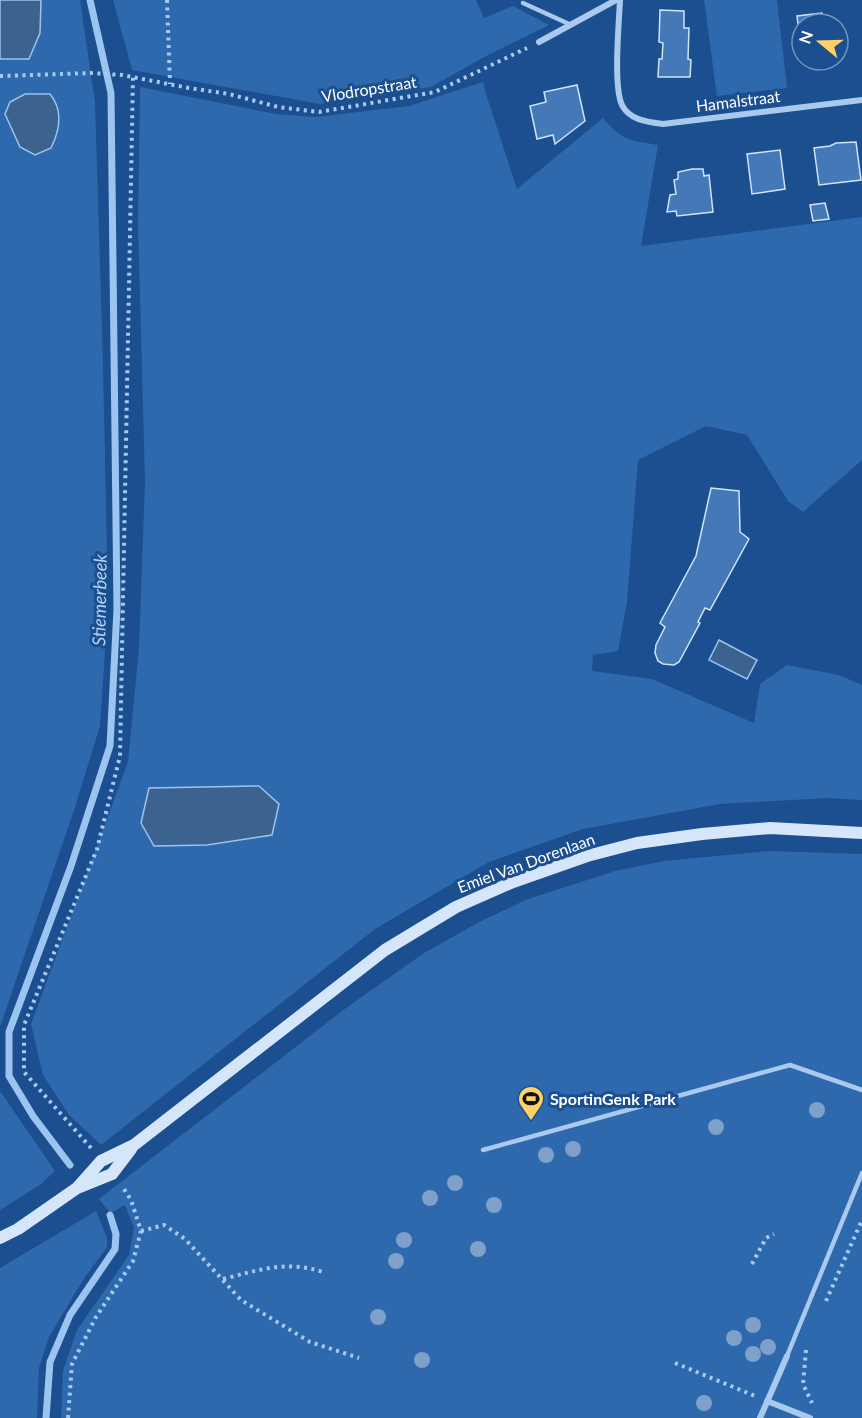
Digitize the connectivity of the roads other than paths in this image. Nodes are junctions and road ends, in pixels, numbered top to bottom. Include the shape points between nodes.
1 (618, 0) edge
2 (523, 3) dead end
3 (569, 24) junction
4 (539, 42) road end
5 (862, 99) edge
6 (862, 833) edge
7 (862, 1090) edge
8 (483, 1150) dead end
9 (862, 1173) edge
10 (0, 1238) edge
11 (787, 1356) joint
12 (767, 1401) junction
13 (760, 1418) edge
14 (810, 1418) edge

1 - 3 street
1 - 5 street, Hamalstraat via 618,85 622,106 638,120 663,124
2 - 3 lane
3 - 4 street
6 - 10 street, Emiel Van Dorenlaan via 770,828 637,843 513,882 456,907 385,950 134,1145 101,1161 77,1188
7 - 8 lane via 790,1065
9 - 11 lane
11 - 12 street
12 - 13 street
12 - 14 street

